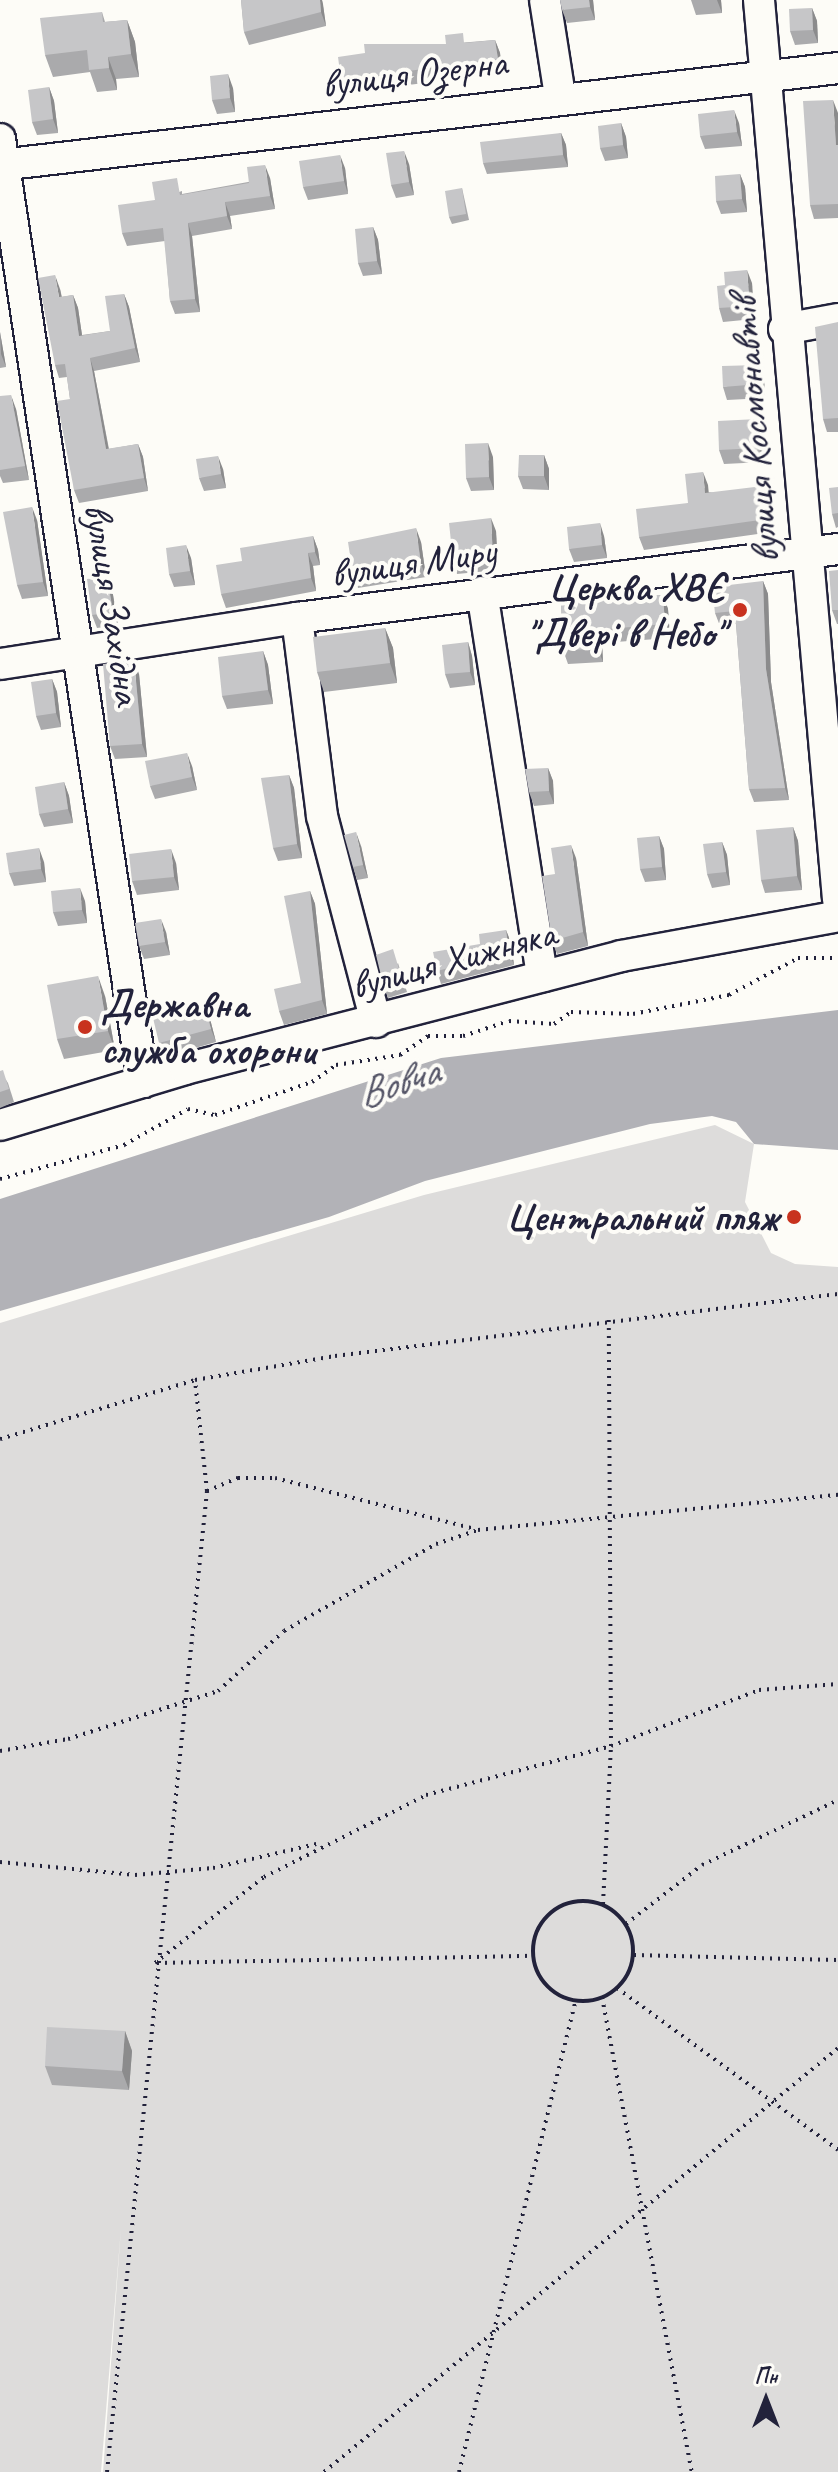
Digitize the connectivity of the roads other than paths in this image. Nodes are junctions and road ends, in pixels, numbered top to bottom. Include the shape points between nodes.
1 (545, 0) edge
2 (759, 0) edge
3 (838, 68) edge
4 (768, 76) junction
5 (560, 96) junction
6 (2, 156) edge
7 (838, 319) edge
8 (784, 329) junction
9 (838, 549) edge
10 (806, 553) junction
11 (482, 592) junction
12 (297, 618) junction
13 (81, 655) junction
14 (0, 664) edge
15 (838, 900) edge
16 (838, 916) edge
17 (542, 976) junction
18 (376, 1022) junction
19 (143, 1082) junction
20 (0, 1125) edge

1 - 5 street
2 - 4 street, вулиця Космонавтів
3 - 4 street, вулиця Озерна
4 - 5 street, вулиця Озерна
4 - 8 street, вулиця Космонавтів
5 - 6 street, вулиця Озерна
6 - 13 street, вулиця Західна
7 - 8 street
8 - 10 street, вулиця Космонавтів
9 - 10 street, вулиця Миру
10 - 11 street, вулиця Миру
10 - 15 street, вулиця Космонавтів
11 - 12 street, вулиця Миру
11 - 17 street
12 - 13 street, вулиця Миру
12 - 18 street via 322,816
13 - 14 street, вулиця Миру
13 - 19 street, вулиця Західна
16 - 17 street, вулиця Хижняка
17 - 18 street, вулиця Хижняка
18 - 19 street, вулиця Хижняка
19 - 20 street, вулиця Хижняка

